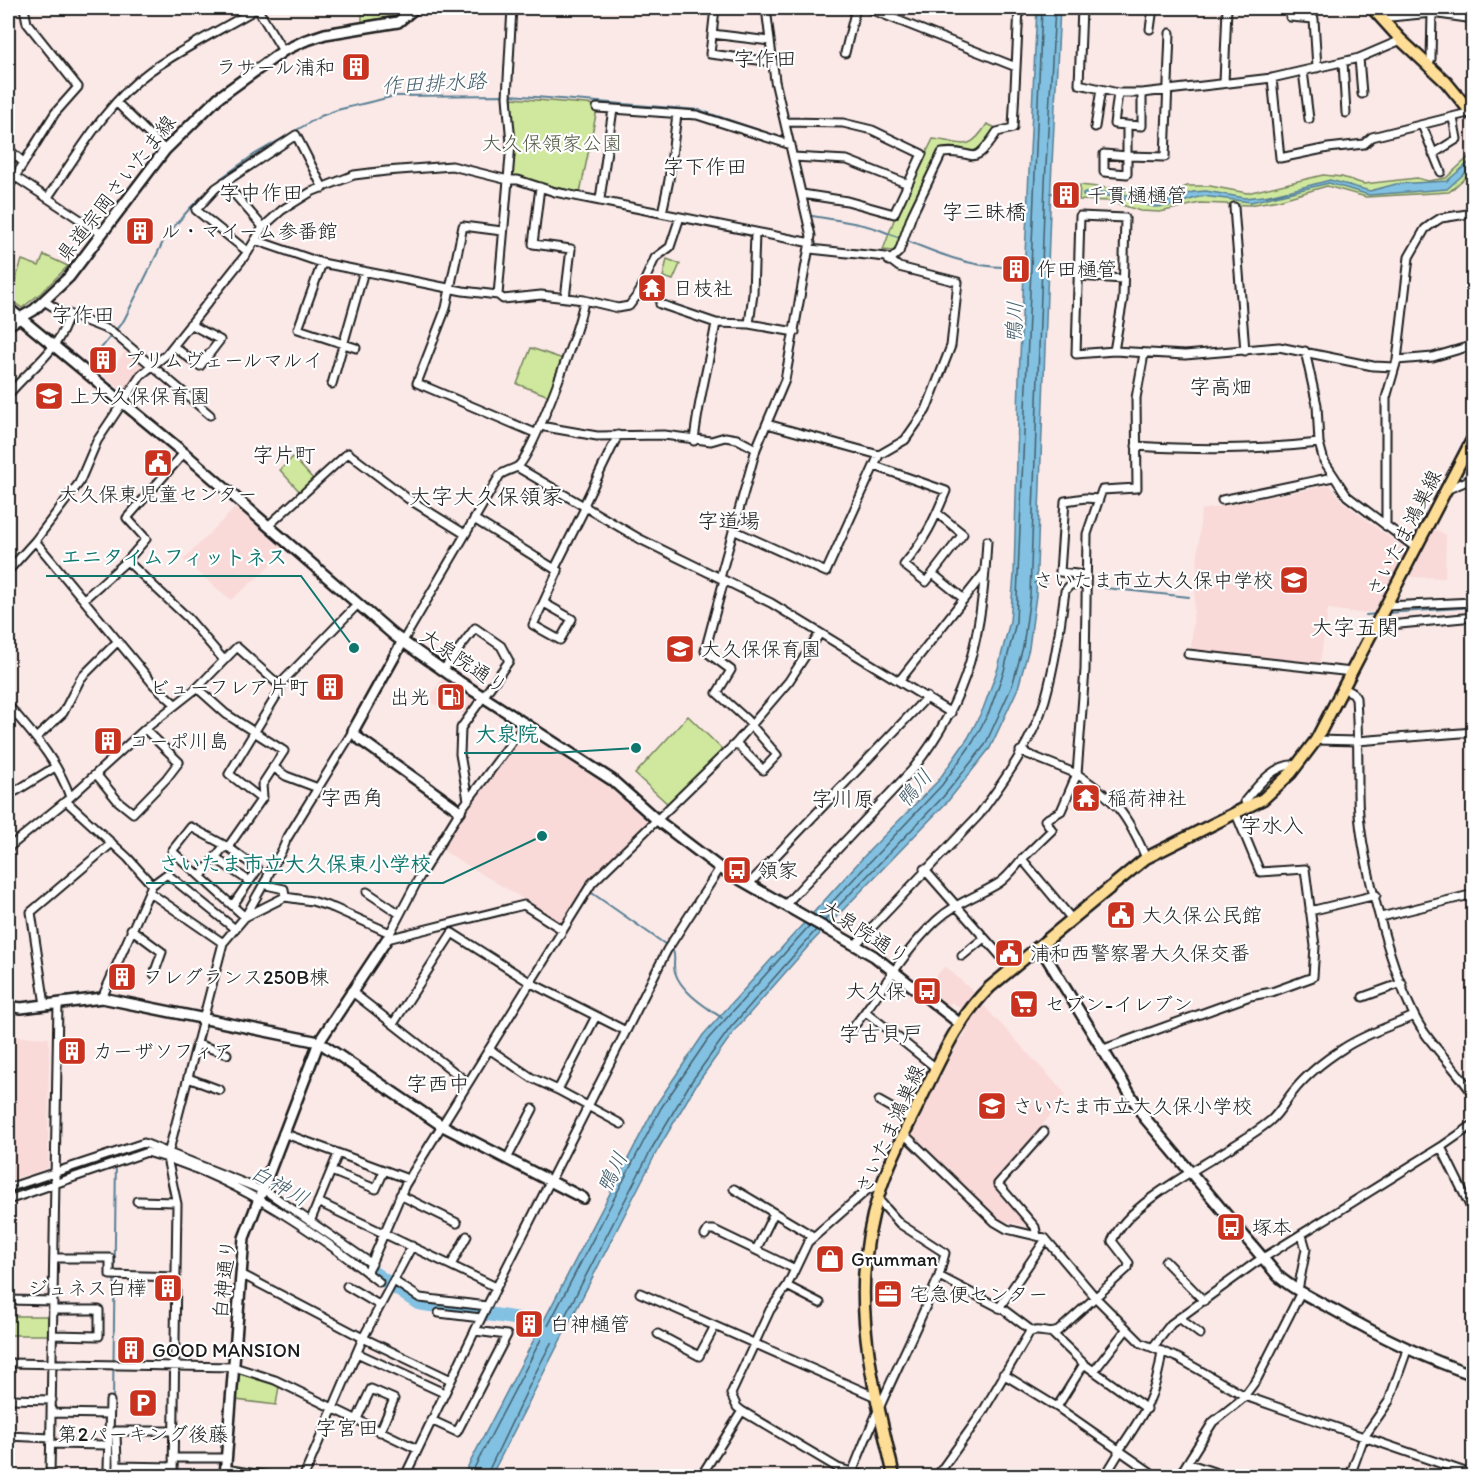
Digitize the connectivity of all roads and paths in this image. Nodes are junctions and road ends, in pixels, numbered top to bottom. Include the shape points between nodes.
1 (24, 8) edge
2 (258, 8) edge
3 (415, 8) edge
4 (512, 8) edge
5 (715, 8) edge
6 (766, 8) edge
7 (856, 8) edge
8 (867, 8) edge
9 (1019, 8) edge
10 (1082, 8) edge
11 (1154, 8) edge
12 (1227, 8) edge
13 (1291, 8) edge
14 (1372, 8) edge
15 (1432, 10) edge
16 (1380, 18) junction
17 (1473, 19) edge
18 (1150, 29) dead end
19 (1170, 33) dead end
20 (712, 34) junction
21 (1401, 40) junction
22 (770, 41) junction
23 (283, 51) junction
24 (845, 53) dead end
25 (1359, 58) junction
26 (772, 62) junction
27 (1343, 62) junction
28 (1427, 65) junction
29 (1016, 67) junction
30 (1317, 68) junction
31 (1303, 71) junction
32 (1272, 78) junction
33 (1224, 83) junction
34 (1101, 89) junction
35 (1167, 90) junction
36 (1118, 93) junction
37 (1142, 93) junction
38 (1362, 93) dead end
39 (117, 103) junction
40 (597, 108) dead end
41 (613, 109) junction
42 (1346, 113) dead end
43 (1473, 113) edge
44 (677, 114) junction
45 (1453, 118) junction
46 (1309, 119) dead end
47 (784, 122) junction
48 (1127, 125) junction
49 (1422, 125) junction
50 (1095, 127) dead end
51 (791, 145) junction
52 (8, 149) edge
53 (165, 150) junction
54 (1433, 153) junction
55 (794, 157) junction
56 (23, 162) junction
57 (1441, 172) dead end
58 (14, 176) junction
59 (508, 180) junction
60 (224, 182) junction
61 (908, 184) junction
62 (540, 187) junction
63 (8, 188) edge
64 (322, 188) junction
65 (802, 194) junction
66 (48, 196) junction
67 (600, 199) junction
68 (1234, 207) dead end
69 (662, 213) junction
70 (1473, 213) edge
71 (680, 217) junction
72 (263, 227) junction
73 (502, 231) junction
74 (755, 233) junction
75 (102, 234) junction
76 (255, 240) junction
77 (810, 246) junction
78 (248, 252) junction
79 (890, 261) junction
80 (322, 263) junction
81 (364, 271) junction
82 (1078, 276) junction
83 (1124, 279) junction
84 (452, 287) junction
85 (498, 295) junction
86 (565, 298) junction
87 (584, 300) junction
88 (44, 301) junction
89 (660, 304) dead end
90 (8, 308) edge
91 (69, 315) junction
92 (20, 317) junction
93 (716, 323) junction
94 (190, 324) junction
95 (749, 324) junction
96 (8, 325) edge
97 (795, 332) junction
98 (343, 344) junction
99 (1473, 345) edge
100 (55, 346) junction
101 (173, 346) junction
102 (356, 348) dead end
103 (1114, 351) junction
104 (1245, 351) junction
105 (1305, 351) junction
106 (1144, 354) junction
107 (1396, 363) junction
108 (150, 366) junction
109 (332, 384) dead end
110 (8, 395) edge
111 (124, 402) junction
112 (210, 415) dead end
113 (767, 424) junction
114 (540, 426) junction
115 (535, 433) junction
116 (618, 435) junction
117 (1473, 436) edge
118 (694, 441) junction
119 (1319, 443) junction
120 (1136, 447) junction
121 (756, 449) junction
122 (184, 453) junction
123 (879, 455) junction
124 (875, 466) junction
125 (517, 467) junction
126 (1333, 477) junction
127 (1473, 478) edge
128 (1446, 490) junction
129 (1099, 500) junction
130 (1221, 500) dead end
131 (585, 506) junction
132 (937, 513) junction
133 (474, 519) junction
134 (268, 526) junction
135 (1386, 526) junction
136 (733, 530) junction
137 (465, 534) junction
138 (35, 541) junction
139 (987, 541) dead end
140 (1416, 548) junction
141 (127, 561) junction
142 (555, 568) junction
143 (8, 571) edge
144 (985, 572) junction
145 (933, 574) junction
146 (1086, 575) junction
147 (722, 579) junction
148 (1085, 584) junction
149 (84, 599) junction
150 (964, 599) junction
151 (1473, 602) edge
152 (544, 603) junction
153 (358, 604) junction
154 (1382, 613) junction
155 (1473, 617) edge
156 (820, 633) junction
157 (118, 641) junction
158 (403, 641) junction
159 (1188, 654) dead end
160 (223, 659) junction
161 (443, 670) junction
162 (1352, 672) junction
163 (900, 680) junction
164 (279, 684) junction
165 (196, 688) junction
166 (1343, 688) junction
167 (482, 696) junction
168 (927, 697) junction
169 (175, 704) junction
170 (8, 705) edge
171 (951, 713) junction
172 (526, 723) junction
173 (750, 726) junction
174 (145, 729) junction
175 (353, 731) junction
176 (254, 732) junction
177 (1473, 732) edge
178 (37, 737) junction
179 (1316, 740) junction
180 (1357, 741) junction
181 (735, 743) junction
182 (1020, 751) junction
183 (55, 767) junction
184 (273, 767) junction
185 (96, 774) junction
186 (1077, 774) junction
187 (8, 780) edge
188 (318, 788) junction
189 (68, 799) junction
190 (261, 800) junction
191 (468, 800) junction
192 (460, 811) junction
193 (1236, 814) junction
194 (657, 820) junction
195 (112, 843) junction
196 (228, 847) junction
197 (8, 848) edge
198 (215, 858) junction
199 (1146, 858) junction
200 (1022, 859) junction
201 (720, 868) junction
202 (924, 869) junction
203 (201, 876) junction
204 (266, 880) junction
205 (249, 881) junction
206 (749, 884) junction
207 (150, 888) junction
208 (367, 892) dead end
209 (1473, 894) edge
210 (1376, 895) junction
211 (285, 897) junction
212 (958, 904) junction
213 (233, 905) junction
214 (790, 907) junction
215 (1310, 911) junction
216 (400, 915) junction
217 (245, 917) junction
218 (1381, 917) junction
219 (1071, 918) junction
220 (131, 929) junction
221 (235, 929) junction
222 (563, 930) junction
223 (388, 936) junction
224 (984, 938) junction
225 (851, 941) junction
226 (223, 943) junction
227 (1037, 948) junction
228 (963, 956) dead end
229 (1011, 968) junction
230 (894, 970) junction
231 (154, 974) dead end
232 (531, 983) junction
233 (1402, 983) junction
234 (351, 991) junction
235 (1363, 997) dead end
236 (102, 998) junction
237 (58, 1004) junction
238 (45, 1005) junction
239 (8, 1006) edge
240 (866, 1012) junction
241 (596, 1016) junction
242 (1414, 1016) junction
243 (204, 1019) junction
244 (959, 1023) junction
245 (393, 1024) junction
246 (626, 1031) junction
247 (847, 1035) dead end
248 (319, 1042) junction
249 (197, 1044) junction
250 (489, 1049) junction
251 (1101, 1050) junction
252 (227, 1054) dead end
253 (936, 1068) junction
254 (188, 1078) junction
255 (467, 1082) junction
256 (220, 1090) dead end
257 (558, 1090) junction
258 (1473, 1096) edge
259 (879, 1101) dead end
260 (588, 1106) junction
261 (533, 1109) dead end
262 (911, 1119) junction
263 (621, 1124) dead end
264 (1473, 1124) edge
265 (441, 1125) junction
266 (1044, 1132) dead end
267 (283, 1133) junction
268 (904, 1134) junction
269 (1441, 1147) junction
270 (338, 1154) junction
271 (168, 1155) junction
272 (507, 1159) junction
273 (384, 1170) junction
274 (331, 1171) junction
275 (1190, 1171) junction
276 (56, 1172) junction
277 (408, 1179) junction
278 (550, 1180) junction
279 (55, 1183) junction
280 (882, 1184) junction
281 (8, 1188) edge
282 (734, 1189) dead end
283 (260, 1194) junction
284 (400, 1196) junction
285 (583, 1197) dead end
286 (877, 1198) junction
287 (8, 1200) edge
288 (137, 1201) dead end
289 (176, 1202) junction
290 (318, 1202) junction
291 (774, 1213) junction
292 (1473, 1214) edge
293 (310, 1222) junction
294 (457, 1223) dead end
295 (386, 1233) junction
296 (705, 1235) dead end
297 (1302, 1235) junction
298 (467, 1236) dead end
299 (813, 1236) junction
300 (1037, 1236) junction
301 (1046, 1239) junction
302 (412, 1246) junction
303 (756, 1250) junction
304 (54, 1258) junction
305 (1262, 1259) junction
306 (1165, 1262) dead end
307 (451, 1265) junction
308 (369, 1269) junction
309 (795, 1269) junction
310 (241, 1274) junction
311 (939, 1276) junction
312 (176, 1277) junction
313 (379, 1281) dead end
314 (392, 1284) junction
315 (347, 1286) dead end
316 (787, 1286) junction
317 (496, 1287) junction
318 (1299, 1291) junction
319 (640, 1293) dead end
320 (1096, 1298) junction
321 (8, 1300) edge
322 (53, 1301) junction
323 (1204, 1301) junction
324 (820, 1303) dead end
325 (379, 1305) junction
326 (999, 1308) junction
327 (53, 1310) junction
328 (484, 1312) junction
329 (439, 1313) dead end
330 (1179, 1318) junction
331 (715, 1326) junction
332 (1126, 1330) junction
333 (475, 1331) junction
334 (1032, 1331) junction
335 (1052, 1333) junction
336 (658, 1334) dead end
337 (1200, 1334) dead end
338 (53, 1335) junction
339 (363, 1338) junction
340 (754, 1343) junction
341 (1153, 1347) junction
342 (1407, 1350) junction
343 (1162, 1351) junction
344 (357, 1353) junction
345 (8, 1363) edge
346 (52, 1364) junction
347 (1084, 1364) junction
348 (174, 1365) junction
349 (234, 1367) junction
350 (1094, 1371) junction
351 (1003, 1374) junction
352 (1473, 1375) edge
353 (451, 1380) junction
354 (444, 1393) junction
355 (1245, 1396) junction
356 (8, 1399) edge
357 (52, 1400) junction
358 (110, 1401) dead end
359 (877, 1402) junction
360 (1058, 1407) junction
361 (1147, 1408) junction
362 (332, 1410) junction
363 (742, 1411) junction
364 (51, 1413) junction
365 (109, 1414) junction
366 (431, 1420) junction
367 (356, 1421) junction
368 (173, 1431) junction
369 (380, 1432) junction
370 (8, 1437) edge
371 (1364, 1437) junction
372 (51, 1441) junction
373 (108, 1445) junction
374 (417, 1449) junction
375 (1119, 1452) junction
376 (112, 1454) junction
377 (173, 1458) junction
378 (226, 1458) junction
379 (1187, 1463) junction
380 (173, 1467) junction
381 (108, 1468) dead end
382 (225, 1473) edge
383 (851, 1475) edge
384 (1473, 1475) edge
385 (50, 1476) edge
386 (173, 1476) edge
387 (269, 1476) edge
388 (304, 1476) edge
389 (405, 1476) edge
390 (701, 1476) edge
391 (866, 1476) edge
392 (894, 1476) edge
393 (937, 1476) edge
394 (1105, 1476) edge
395 (1156, 1476) edge
396 (1179, 1476) edge
397 (1226, 1476) edge
398 (1350, 1476) edge

1 - 56 street via 27,23 78,87 55,113
2 - 23 street
2 - 39 street via 150,72
3 - 23 street, 県道宗岡さいたま線 via 398,22 318,36
4 - 59 street
5 - 20 street
6 - 22 street
7 - 24 street
8 - 29 street
9 - 29 street
10 - 34 street via 1079,84
11 - 18 street
12 - 33 street
13 - 30 street via 1290,17 1314,19
14 - 16 main road
15 - 16 street
15 - 17 street
15 - 28 street via 1431,59
16 - 21 main road
19 - 35 street
20 - 22 street
20 - 26 street via 711,54
21 - 25 street
21 - 28 main road
22 - 26 street
23 - 53 street, 県道宗岡さいたま線 via 210,104
25 - 27 street
25 - 38 street
26 - 47 street
27 - 30 street
27 - 42 street
28 - 43 main road
29 - 79 street via 1013,128 998,132 980,154 942,153 899,252
30 - 31 street
31 - 32 street
31 - 46 street
32 - 33 street
32 - 49 street via 1280,158 1364,144 1372,137
33 - 35 street
34 - 36 street
34 - 50 street
35 - 37 street
35 - 48 street via 1165,157 1127,156
36 - 37 street
36 - 48 street via 1114,124
37 - 48 street via 1142,126
39 - 53 street
39 - 66 street
40 - 41 street
41 - 44 street
41 - 67 street
43 - 45 street
44 - 51 street via 697,115
44 - 69 street
45 - 49 street
45 - 54 street via 1457,139
47 - 51 street
47 - 61 street via 843,123 872,130 922,154
49 - 54 street
51 - 55 street
52 - 56 street
53 - 75 street, 県道宗岡さいたま線
54 - 57 street
55 - 61 street via 847,160
55 - 65 street
56 - 58 street
58 - 63 street
58 - 66 street
59 - 62 street
59 - 64 street via 440,166 354,175
59 - 73 street
60 - 64 street via 296,135
60 - 72 street
60 - 78 street via 196,210
61 - 65 street via 894,214
62 - 67 street
62 - 86 street via 533,244 571,249
64 - 72 street via 282,210
65 - 77 street via 811,230
66 - 75 street
67 - 69 street
68 - 104 street
69 - 71 street
70 - 107 street via 1433,223 1408,257
71 - 74 street
71 - 87 street via 670,247 655,258 629,306 618,308
72 - 76 street
73 - 84 street via 463,226
73 - 85 street
74 - 77 street
74 - 95 street
75 - 88 street, 県道宗岡さいたま線 via 80,264
76 - 78 street
76 - 80 street
77 - 79 street via 886,257
77 - 97 street
78 - 94 street
79 - 123 street via 899,267 958,282 951,346 926,410 905,440
80 - 81 street
80 - 98 street via 298,329
81 - 84 street
81 - 98 street
82 - 83 street
82 - 83 street via 1080,216 1125,218
82 - 103 street via 1076,354
83 - 103 street
84 - 85 street
84 - 115 street via 417,383
85 - 86 street
86 - 87 street
87 - 114 street via 558,385
88 - 91 street
88 - 92 street, 県道宗岡さいたま線
89 - 93 street
90 - 92 street, 大泉院通り
91 - 100 street
91 - 108 street via 114,334
92 - 96 street, 県道宗岡さいたま線
92 - 100 street, 大泉院通り
93 - 95 street
93 - 118 street via 698,402
94 - 101 street
94 - 101 street via 220,340 200,366
95 - 97 street
97 - 113 street via 785,380
98 - 102 street
98 - 109 street
99 - 107 street
100 - 110 street
100 - 111 street, 大泉院通り
101 - 108 street
103 - 106 street
104 - 105 street via 1279,347
104 - 106 street
105 - 107 street via 1344,361
105 - 119 street via 1317,405
106 - 120 street via 1136,398
107 - 135 street via 1386,398
108 - 111 street
108 - 112 street
111 - 122 street, 大泉院通り
111 - 138 street via 87,459 79,483
113 - 121 street
113 - 123 street
114 - 115 street
114 - 116 street via 575,434
115 - 125 street
116 - 118 street via 664,435
116 - 131 street
117 - 128 main road, さいたま鴻巣線
118 - 121 street via 726,437
119 - 120 street via 1208,450
119 - 126 street
120 - 129 street via 1137,488 1102,490
121 - 136 street
122 - 134 street, 大泉院通り
122 - 141 street via 127,518 146,539
123 - 124 street
124 - 132 street via 946,491
124 - 136 street via 826,572
125 - 131 street
125 - 133 street via 500,475
126 - 130 street
126 - 135 street via 1355,504
127 - 128 street
128 - 140 main road, さいたま鴻巣線
129 - 146 street via 1087,534
129 - 146 street via 1065,501 1060,572
131 - 142 street
131 - 147 street via 640,539
132 - 145 street via 963,534
132 - 145 street via 926,538 903,565 926,582
133 - 137 street
133 - 142 street
134 - 137 street via 348,453 407,498
134 - 153 street, 大泉院通り
135 - 140 street
136 - 147 street
137 - 158 street
138 - 143 street
138 - 149 street
139 - 144 street
140 - 154 main road, さいたま鴻巣線
141 - 149 street
141 - 160 street via 188,618
142 - 152 street via 557,575
144 - 150 street
144 - 171 street via 979,633
145 - 150 street
146 - 148 street
147 - 156 street
147 - 173 street via 705,651 731,670 717,693
148 - 182 street via 1070,585 1065,591 1045,701
148 - 186 street via 1085,670
149 - 157 street
150 - 163 street
151 - 154 street
152 - 152 street via 533,625 560,640 572,619
153 - 158 street, 大泉院通り
153 - 164 street
154 - 155 street via 1389,624
154 - 162 main road, さいたま鴻巣線
156 - 163 street
156 - 173 street via 789,681
157 - 169 street
157 - 178 street via 81,678 63,713
158 - 161 street, 大泉院通り
158 - 175 street
159 - 162 street
160 - 164 street via 237,646
160 - 165 street
161 - 167 street, 大泉院通り
161 - 167 street via 475,628 501,646 509,661
162 - 166 main road, さいたま鴻巣線
163 - 168 street
164 - 176 street via 280,690
165 - 169 street
165 - 176 street
166 - 179 main road, さいたま鴻巣線
166 - 180 street via 1356,698
167 - 172 street, 大泉院通り
167 - 191 street via 460,734
168 - 171 street
168 - 206 street
169 - 174 street
170 - 178 street
171 - 214 street via 912,770
172 - 191 street
172 - 194 street, 大泉院通り via 612,780
173 - 181 street
173 - 181 street via 777,755 763,770
174 - 185 street
174 - 185 street via 179,762 133,813
175 - 188 street
175 - 192 street
176 - 184 street via 284,751
176 - 190 street via 229,774
177 - 180 street
178 - 183 street
179 - 180 street
179 - 193 main road, さいたま鴻巣線 via 1276,788
180 - 210 street via 1358,795
181 - 194 street
182 - 186 street
182 - 202 street via 979,815
183 - 187 street via 16,791
183 - 189 street
184 - 188 street
184 - 190 street via 262,785
185 - 189 street
186 - 199 street via 1124,812
186 - 200 street via 1061,811 1045,820 1052,830
188 - 204 street
189 - 195 street
189 - 197 street
190 - 196 street
191 - 192 street
192 - 216 street
193 - 199 main road, さいたま鴻巣線
193 - 215 street via 1260,872 1305,869
194 - 201 street, 大泉院通り
194 - 222 street via 592,884
195 - 207 street
195 - 238 street via 31,912
196 - 198 street
196 - 203 street via 191,827 172,851
196 - 205 street via 258,869
198 - 203 street
198 - 205 street
199 - 219 main road, さいたま鴻巣線
200 - 212 street via 1001,882
200 - 219 street
201 - 206 street, 大泉院通り
201 - 246 street via 667,950
202 - 212 street
202 - 225 street
203 - 213 street
204 - 211 street via 266,885 284,889
204 - 217 street
205 - 213 street
206 - 214 street, 大泉院通り
207 - 220 street
207 - 221 street via 167,874
207 - 226 street
208 - 216 street
209 - 218 street
210 - 215 street
210 - 218 street
211 - 217 street
211 - 223 street via 334,908
212 - 224 street
212 - 230 street via 934,924
213 - 217 street
214 - 225 street, 大泉院通り
215 - 251 street via 1315,946 1313,977
216 - 223 street
217 - 221 street
218 - 233 street
219 - 227 main road, さいたま鴻巣線
220 - 231 street via 162,952
220 - 236 street
221 - 226 street
222 - 223 street via 524,905
222 - 232 street
223 - 234 street, 白神通り
224 - 228 street
224 - 229 street
225 - 230 street, 大泉院通り
226 - 243 street
227 - 229 main road, さいたま鴻巣線
227 - 251 street via 1045,955
229 - 244 main road, さいたま鴻巣線
230 - 240 street
230 - 244 street, 大泉院通り
232 - 241 street
232 - 245 street via 452,933
232 - 250 street
233 - 235 street
233 - 242 street
234 - 245 street
234 - 248 street, 白神通り
236 - 237 street
236 - 243 street
237 - 238 street
237 - 276 street
238 - 239 street
240 - 247 street
240 - 253 street
241 - 246 street
241 - 257 street
242 - 258 street
242 - 275 street via 1346,1047 1305,1078 1268,1122 1228,1152
243 - 248 street
243 - 249 street
244 - 253 main road, さいたま鴻巣線
245 - 255 street
246 - 260 street
248 - 265 street
248 - 267 street, 白神通り
249 - 252 street
249 - 254 street
250 - 255 street
250 - 257 street
251 - 275 street via 1144,1117
253 - 262 main road, さいたま鴻巣線
254 - 256 street
254 - 271 street
255 - 265 street
257 - 260 street
259 - 262 street
260 - 263 street
260 - 278 street
261 - 272 street
262 - 268 main road, さいたま鴻巣線
264 - 269 street
265 - 272 street
265 - 277 street
266 - 300 street via 998,1184 1035,1227
267 - 270 street
267 - 283 street, 白神通り
268 - 280 main road, さいたま鴻巣線
268 - 300 street via 995,1222
269 - 292 street
269 - 297 street
270 - 273 street
270 - 274 street
271 - 276 street via 144,1143
271 - 279 street via 140,1153
271 - 283 street
271 - 289 street
272 - 278 street
273 - 274 street via 376,1189
273 - 277 street
274 - 290 street
275 - 305 street
275 - 320 street via 1116,1232 1112,1241 1130,1263
276 - 279 street
276 - 281 street
277 - 284 street
278 - 285 street
278 - 317 street
279 - 287 street
279 - 304 street
280 - 286 main road, さいたま鴻巣線
280 - 299 street via 867,1190
282 - 291 street
283 - 293 street
283 - 308 street
283 - 310 street, 白神通り via 244,1238
284 - 294 street
284 - 295 street
286 - 311 street via 900,1224 945,1253
286 - 359 main road, さいたま鴻巣線 via 866,1251 862,1309
288 - 289 street
289 - 312 street
290 - 293 street
290 - 295 street
291 - 299 street
291 - 303 street
293 - 308 street
295 - 302 street
295 - 308 street
296 - 303 street via 714,1230
297 - 305 street
297 - 318 street via 1305,1249
298 - 307 street
299 - 309 street
300 - 301 street
301 - 320 street
301 - 326 street
302 - 307 street
302 - 314 street
303 - 309 street
304 - 312 street via 110,1258 110,1275
304 - 322 street
305 - 318 street
305 - 323 street
306 - 323 street
307 - 317 street
308 - 313 street
309 - 316 street
310 - 339 street
310 - 349 street, 白神通り
311 - 326 street
311 - 359 street via 902,1361
312 - 348 street
314 - 325 street
314 - 328 street via 420,1298
315 - 325 street
316 - 324 street
316 - 340 street
317 - 328 street
318 - 342 street
318 - 355 street via 1259,1376
319 - 331 street
320 - 332 street
320 - 335 street
321 - 322 street
322 - 327 street
323 - 330 street
325 - 339 street
326 - 334 street
327 - 338 street
327 - 338 street via 99,1310 99,1336
328 - 329 street
328 - 333 street
330 - 337 street
330 - 341 street
331 - 336 street via 699,1356
331 - 340 street
332 - 341 street
332 - 350 street
333 - 353 street
333 - 366 street via 507,1335 457,1432
334 - 335 street
334 - 351 street
335 - 347 street
338 - 346 street
339 - 344 street
339 - 353 street
340 - 359 street
340 - 363 street via 730,1395
341 - 343 street
342 - 352 street
342 - 371 street via 1389,1401
343 - 355 street
343 - 361 street via 1157,1384
344 - 354 street
344 - 362 street
345 - 346 street
346 - 348 street
346 - 357 street
347 - 350 street
347 - 360 street
348 - 349 street
348 - 368 street
349 - 362 street via 275,1380
349 - 378 street, 白神通り
350 - 361 street
351 - 360 street
351 - 393 street via 982,1413
353 - 354 street
354 - 366 street
355 - 371 street
355 - 379 street via 1213,1422
356 - 357 street
357 - 364 street
358 - 365 street
359 - 383 street
359 - 392 main road, さいたま鴻巣線
360 - 375 street
361 - 375 street
362 - 367 street
362 - 388 street
363 - 383 street
363 - 390 street
364 - 365 street
364 - 372 street
365 - 373 street
366 - 374 street
367 - 369 street
367 - 369 street via 371,1389 394,1399
368 - 376 street via 116,1431
368 - 377 street
369 - 374 street
370 - 372 street
371 - 384 street
371 - 398 street
372 - 373 street
372 - 385 street
373 - 376 street
374 - 389 street
375 - 394 street
375 - 395 street
376 - 380 street via 117,1466
376 - 381 street
377 - 378 street
377 - 380 street
378 - 382 street, 白神通り
379 - 396 street
379 - 397 street
380 - 386 street
382 - 387 street
383 - 391 street

